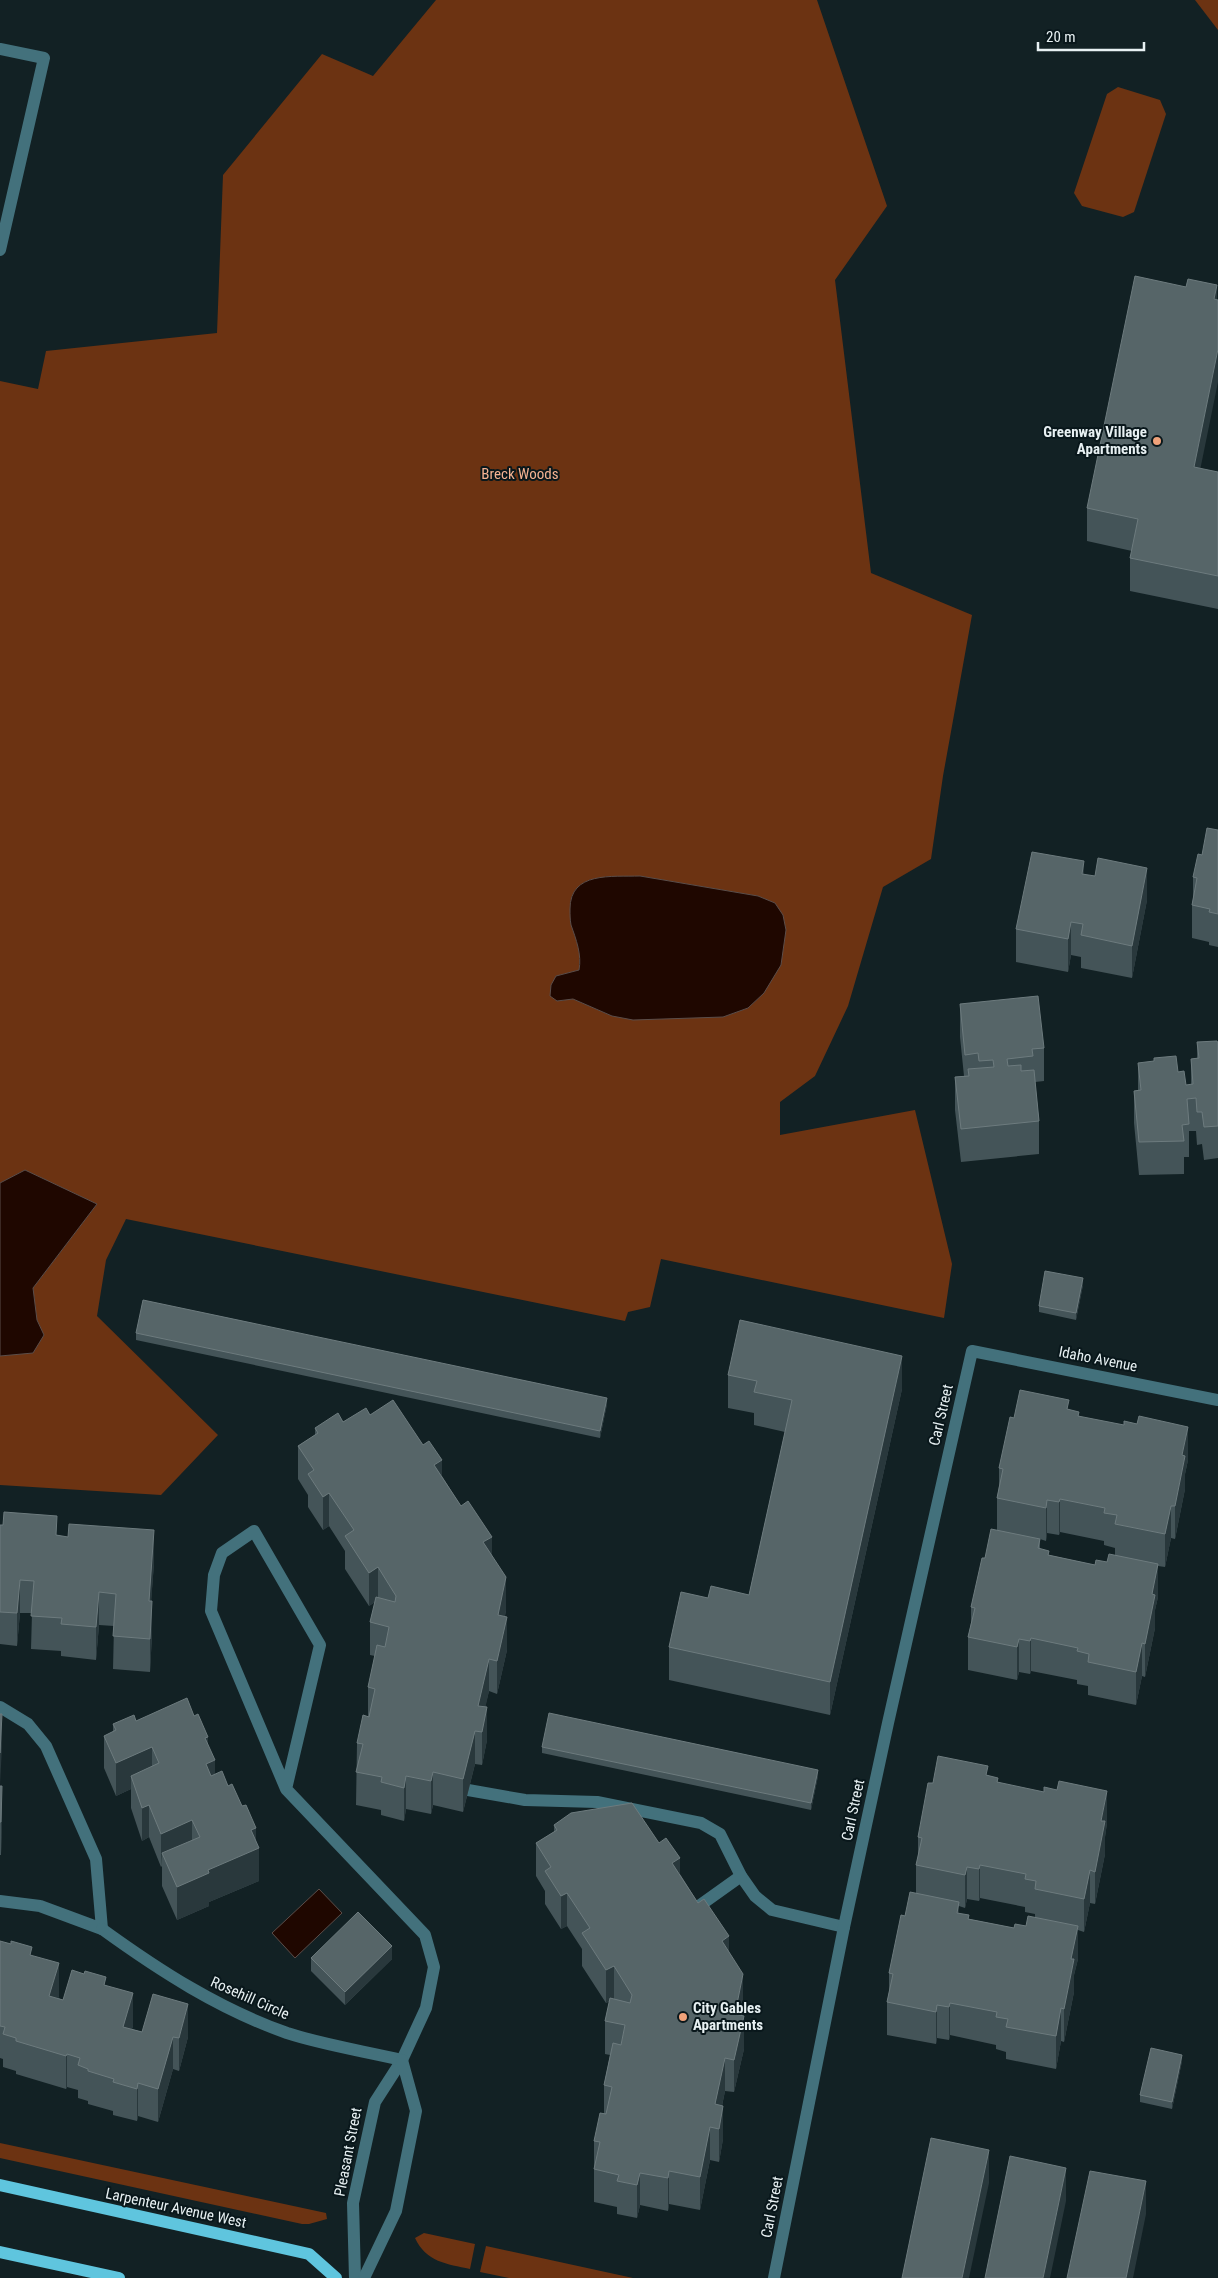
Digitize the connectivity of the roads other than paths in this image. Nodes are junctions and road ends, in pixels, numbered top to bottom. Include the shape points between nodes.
1 (0, 50) edge
2 (0, 250) edge
3 (972, 1351) joint
4 (1218, 1400) edge
5 (0, 1707) edge
6 (286, 1789) junction
7 (468, 1790) edge
8 (741, 1876) junction
9 (0, 1901) edge
10 (686, 1916) edge
11 (844, 1927) junction
12 (102, 1929) junction
13 (402, 2060) junction
14 (0, 2185) edge
15 (0, 2252) edge
16 (119, 2278) edge
17 (336, 2278) edge
18 (355, 2278) edge
19 (364, 2278) edge
20 (774, 2278) edge

1 - 2 street via 44,58
3 - 4 street, Idaho Avenue
3 - 11 street, Carl Street
5 - 12 street via 28,1724 46,1746 96,1859
6 - 6 street via 211,1610 214,1575 222,1553 254,1531 320,1645
6 - 13 street, Pleasant Street via 425,1935 434,1967 426,2008
7 - 8 street via 525,1800 597,1802 702,1823 720,1834
8 - 10 street
8 - 11 street via 772,1910
9 - 12 street, Rosehill Circle via 40,1906
11 - 20 street, Carl Street
12 - 13 street, Rosehill Circle via 161,1971 242,2015 288,2033
13 - 18 street, Pleasant Street via 375,2102 353,2203
13 - 19 street via 416,2111 396,2211
14 - 17 main road, Larpenteur Avenue West via 309,2254
15 - 16 main road

